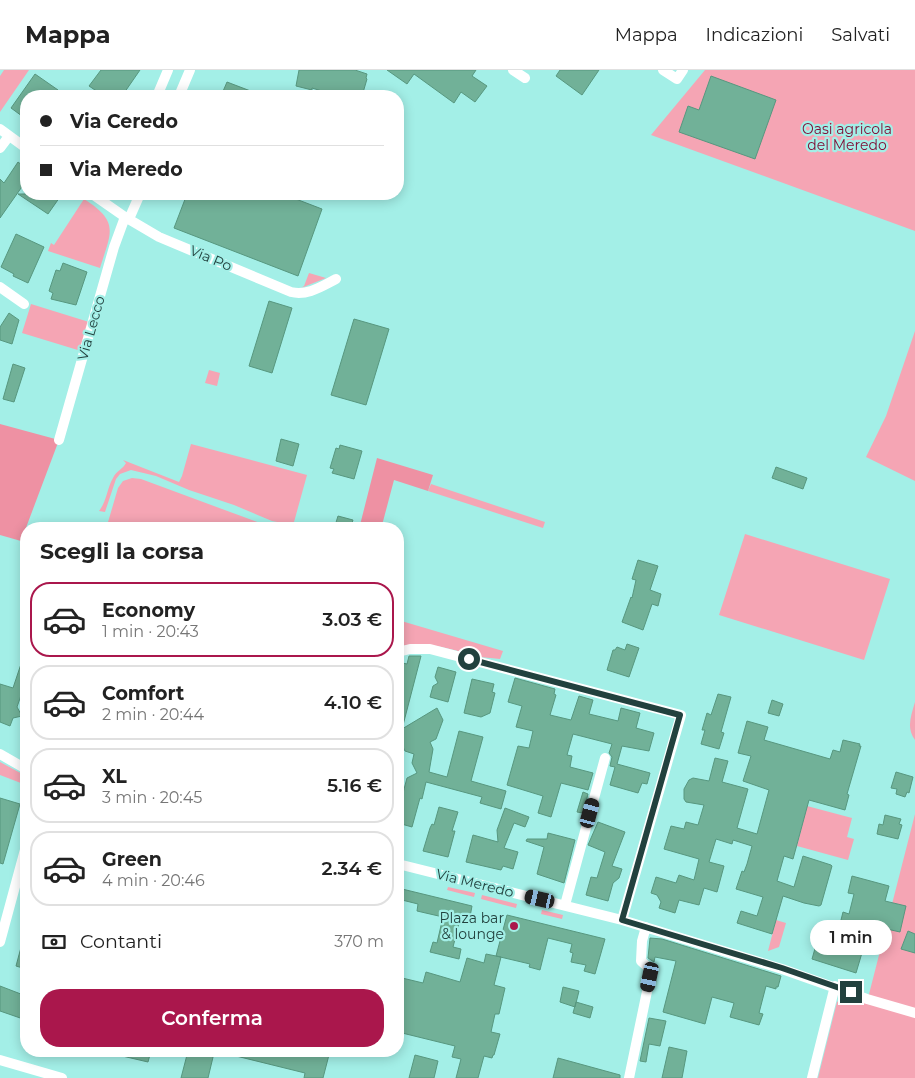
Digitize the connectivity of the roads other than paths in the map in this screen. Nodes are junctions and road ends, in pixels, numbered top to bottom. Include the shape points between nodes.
1 (168, 70) edge
2 (190, 70) edge
3 (513, 70) edge
4 (663, 70) edge
5 (684, 70) edge
6 (525, 78) dead end
7 (160, 90) edge
8 (182, 90) edge
9 (0, 129) edge
10 (9, 136) junction
11 (20, 144) edge
12 (0, 148) edge
13 (101, 200) edge
14 (137, 200) edge
15 (127, 218) junction
16 (336, 279) dead end
17 (0, 287) edge
18 (24, 304) dead end
19 (59, 440) dead end
20 (404, 650) edge
21 (0, 754) edge
22 (605, 758) dead end
23 (20, 763) edge
24 (404, 865) edge
25 (20, 868) edge
26 (565, 905) junction
27 (622, 920) junction
28 (646, 927) junction
29 (0, 942) edge
30 (835, 986) junction
31 (915, 1013) edge
32 (0, 1060) edge
33 (62, 1078) edge
34 (629, 1078) edge
35 (812, 1078) edge

1 - 7 street
2 - 8 street
3 - 6 street
4 - 5 street via 676,80
9 - 10 street
10 - 11 street
10 - 12 street
13 - 15 street, Via Po
14 - 15 street, Via Lecco
15 - 16 street, Via Po via 159,236 297,293 308,292
15 - 19 street, Via Lecco via 111,256
17 - 18 street
20 - 27 street via 430,649 680,715
21 - 23 street
22 - 26 street
24 - 26 street, Via Meredo
25 - 29 street
26 - 27 street, Via Meredo
27 - 28 street, Via Meredo
28 - 30 street, Via Meredo
28 - 34 street via 640,961 651,970
30 - 31 street, Via Meredo
30 - 35 street
32 - 33 street

